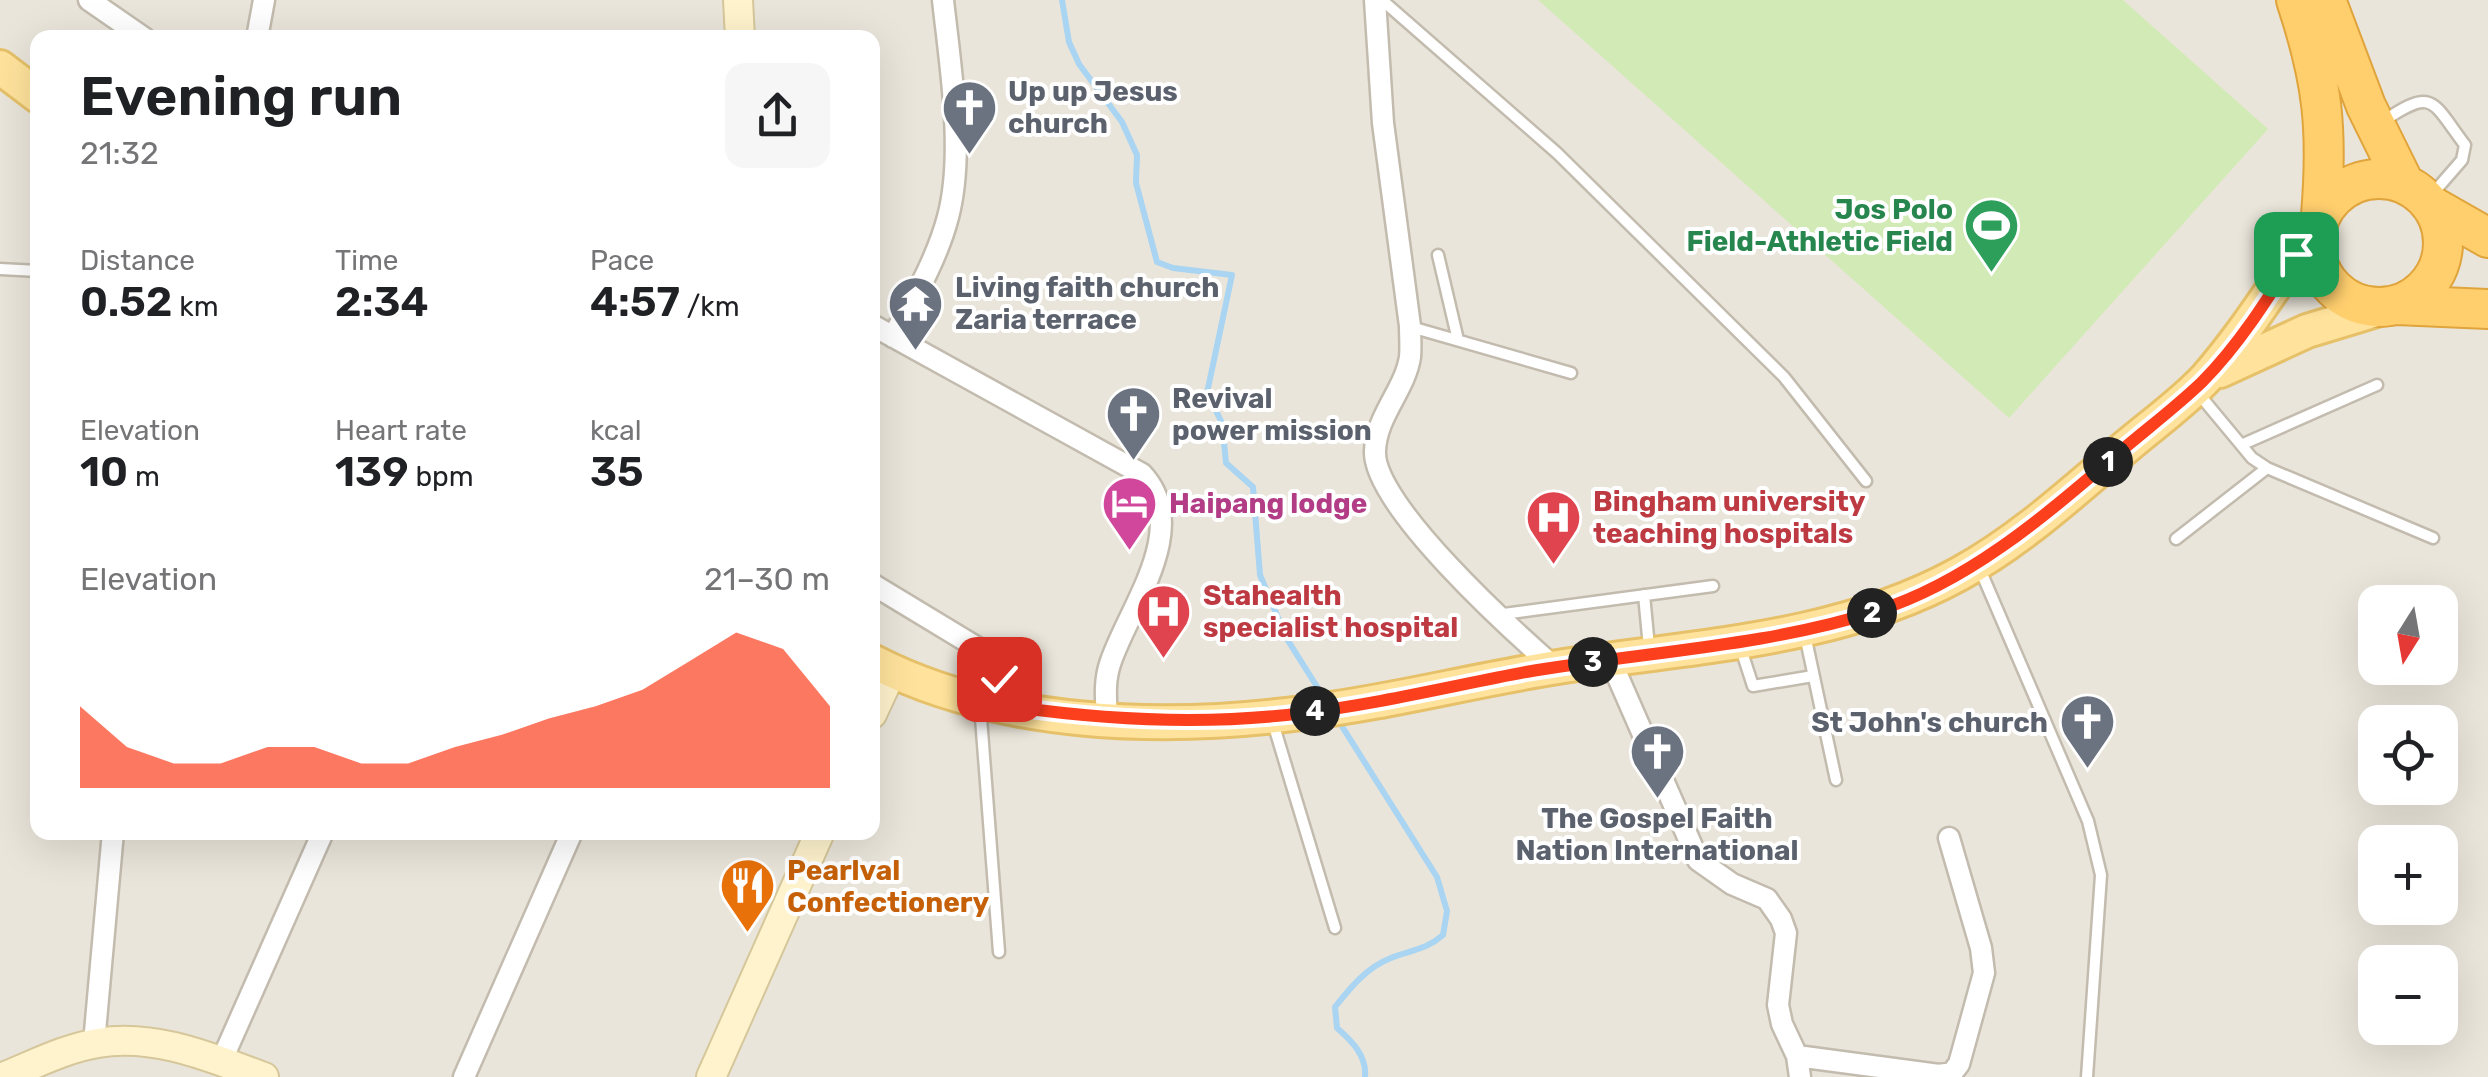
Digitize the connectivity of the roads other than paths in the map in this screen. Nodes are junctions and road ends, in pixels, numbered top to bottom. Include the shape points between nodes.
1 (89, 0) edge
2 (264, 0) edge
3 (738, 0) edge
4 (942, 0) edge
5 (1378, 0) edge
6 (2296, 0) edge
7 (2326, 0) edge
8 (132, 30) edge
9 (258, 30) edge
10 (740, 30) edge
11 (0, 67) edge
12 (30, 90) edge
13 (2376, 126) junction
14 (2421, 196) junction
15 (2319, 220) junction
16 (2488, 238) edge
17 (1438, 256) dead end
18 (0, 269) edge
19 (30, 271) edge
20 (2391, 306) junction
21 (2488, 309) edge
22 (1410, 326) junction
23 (880, 330) edge
24 (893, 337) junction
25 (1458, 340) junction
26 (1571, 373) dead end
27 (2199, 385) junction
28 (2377, 386) dead end
29 (2241, 445) junction
30 (2267, 468) junction
31 (1866, 481) dead end
32 (2433, 538) dead end
33 (2176, 540) dead end
34 (1977, 563) junction
35 (1713, 586) dead end
36 (880, 589) edge
37 (1644, 595) junction
38 (1495, 615) junction
39 (1803, 629) junction
40 (1738, 640) junction
41 (1650, 653) junction
42 (1610, 659) junction
43 (882, 666) edge
44 (1554, 668) junction
45 (1814, 676) junction
46 (990, 702) junction
47 (1286, 715) junction
48 (1107, 718) junction
49 (1836, 780) dead end
50 (1949, 838) dead end
51 (112, 840) edge
52 (320, 840) edge
53 (568, 840) edge
54 (816, 840) edge
55 (1335, 928) dead end
56 (999, 952) dead end
57 (94, 1043) junction
58 (1799, 1066) edge
59 (224, 1068) edge
60 (3, 1077) edge
61 (264, 1077) edge
62 (464, 1077) edge
63 (711, 1077) edge
64 (2087, 1077) edge

1 - 8 street
2 - 9 street
3 - 10 street
4 - 24 street via 953,142 949,214
5 - 22 street via 1382,123
5 - 31 lane via 1557,152 1784,376
6 - 15 highway via 2325,115
7 - 13 highway
11 - 12 main road
13 - 14 highway
13 - 14 lane via 2424,100 2465,146 2462,160
14 - 15 highway via 2385,178 2347,186
14 - 16 highway
14 - 20 highway via 2443,231 2442,258 2421,292
15 - 20 highway via 2316,253 2326,279 2358,304
15 - 27 main road
17 - 25 lane
18 - 19 lane
20 - 21 highway
20 - 27 main road via 2276,342
22 - 25 lane
22 - 38 street via 1410,360 1374,454 1389,495
23 - 24 street
24 - 48 street via 1150,483 1159,536 1144,592 1110,661
25 - 26 lane
27 - 29 lane
27 - 34 main road
28 - 29 lane
29 - 30 lane
30 - 32 lane
30 - 33 lane
34 - 39 main road via 1879,611
34 - 64 lane via 2088,821 2100,875
35 - 37 lane
36 - 46 street via 982,650 999,679
37 - 38 lane
37 - 41 lane
38 - 44 street
39 - 40 main road
39 - 45 lane
40 - 41 main road
40 - 45 lane via 1753,686
41 - 42 main road
42 - 44 main road
42 - 58 street via 1698,860 1767,899 1782,919 1778,1005
43 - 46 main road
44 - 47 main road
45 - 49 lane
46 - 48 main road
46 - 56 lane
47 - 48 main road
47 - 55 lane
50 - 58 street via 1984,973 1959,1064 1939,1074
51 - 57 street
52 - 59 street
53 - 62 street
54 - 63 street
57 - 59 street via 151,1042
57 - 60 street
59 - 61 street

